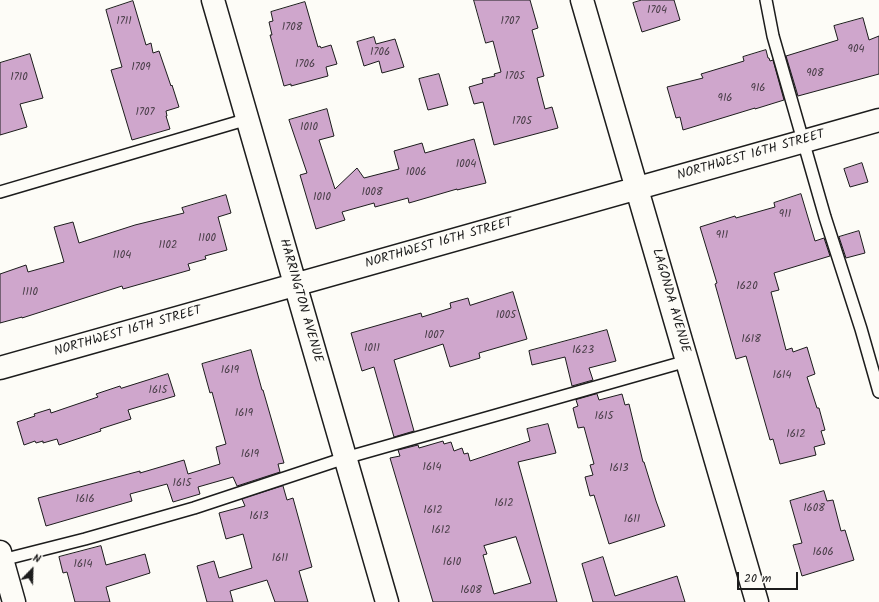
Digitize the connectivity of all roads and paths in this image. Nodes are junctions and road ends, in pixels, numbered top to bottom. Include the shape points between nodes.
1 (213, 0) edge
2 (582, 0) edge
3 (766, 0) edge
4 (248, 118) junction
5 (879, 120) edge
6 (804, 141) junction
7 (637, 188) junction
8 (0, 192) edge
9 (295, 284) junction
10 (687, 361) junction
11 (0, 368) edge
12 (879, 392) edge
13 (345, 458) junction
14 (1, 556) edge
15 (14, 602) edge
16 (387, 602) edge
17 (757, 602) edge

1 - 4 street, HARRINGTON AVENUE
2 - 7 street, LAGONDA AVENUE
3 - 6 lane via 773,36
4 - 8 lane
4 - 9 street, HARRINGTON AVENUE
5 - 6 street, NORTHWEST 16TH STREET
6 - 7 street, NORTHWEST 16TH STREET
6 - 12 lane
7 - 9 street, NORTHWEST 16TH STREET
7 - 10 street, LAGONDA AVENUE
9 - 11 street, NORTHWEST 16TH STREET
9 - 13 street, HARRINGTON AVENUE
10 - 13 lane
10 - 17 street, LAGONDA AVENUE
13 - 14 lane via 194,508 85,539
13 - 16 street, HARRINGTON AVENUE
14 - 15 street

